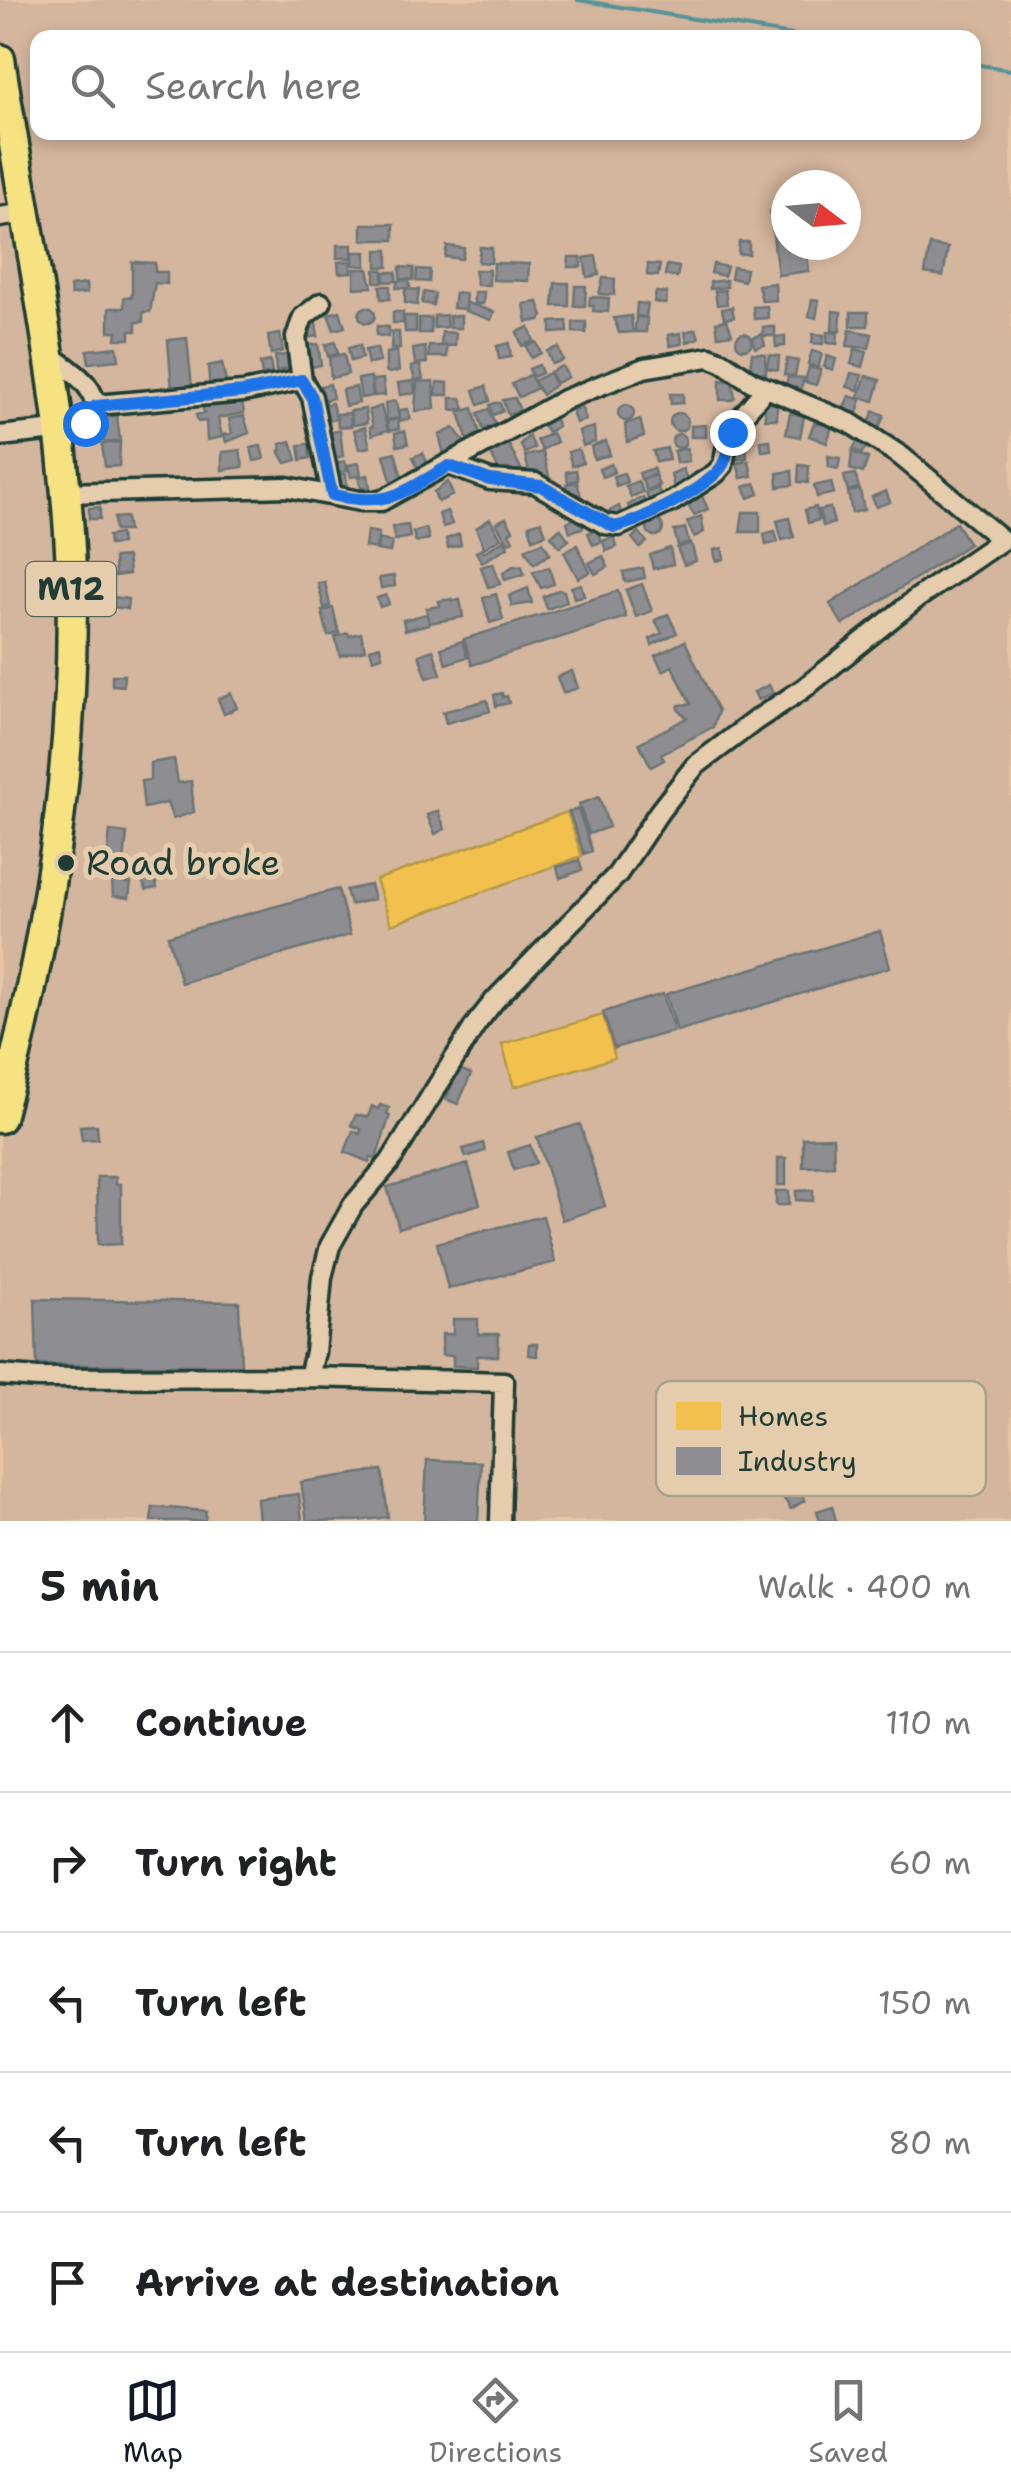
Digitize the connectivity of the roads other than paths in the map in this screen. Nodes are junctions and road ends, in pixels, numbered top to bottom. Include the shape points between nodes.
1 (0, 58) edge
2 (13, 215) edge
3 (321, 303) dead end
4 (50, 354) junction
5 (302, 380) junction
6 (766, 388) junction
7 (96, 406) junction
8 (58, 430) junction
9 (0, 436) edge
10 (449, 466) junction
11 (66, 494) junction
12 (332, 495) junction
13 (0, 1118) edge
14 (0, 1375) edge
15 (309, 1377) junction
16 (500, 1521) edge

1 - 2 highway, M12
2 - 4 highway, M12
3 - 5 street via 303,317 296,337
4 - 7 street via 84,382
4 - 8 highway, M12
5 - 7 street
5 - 12 street via 312,397
6 - 10 street via 708,358 644,368 566,399
6 - 10 street via 738,421 716,474 619,526 534,484 490,480
6 - 15 street via 850,423 1002,540 695,766 617,875 495,1000 336,1235 322,1277
7 - 8 street via 85,423
8 - 9 street
8 - 11 highway, M12
10 - 12 street via 381,501
11 - 12 street via 268,487
11 - 13 highway, M12 via 70,612 57,830 35,975
14 - 15 street
15 - 16 street via 504,1382

